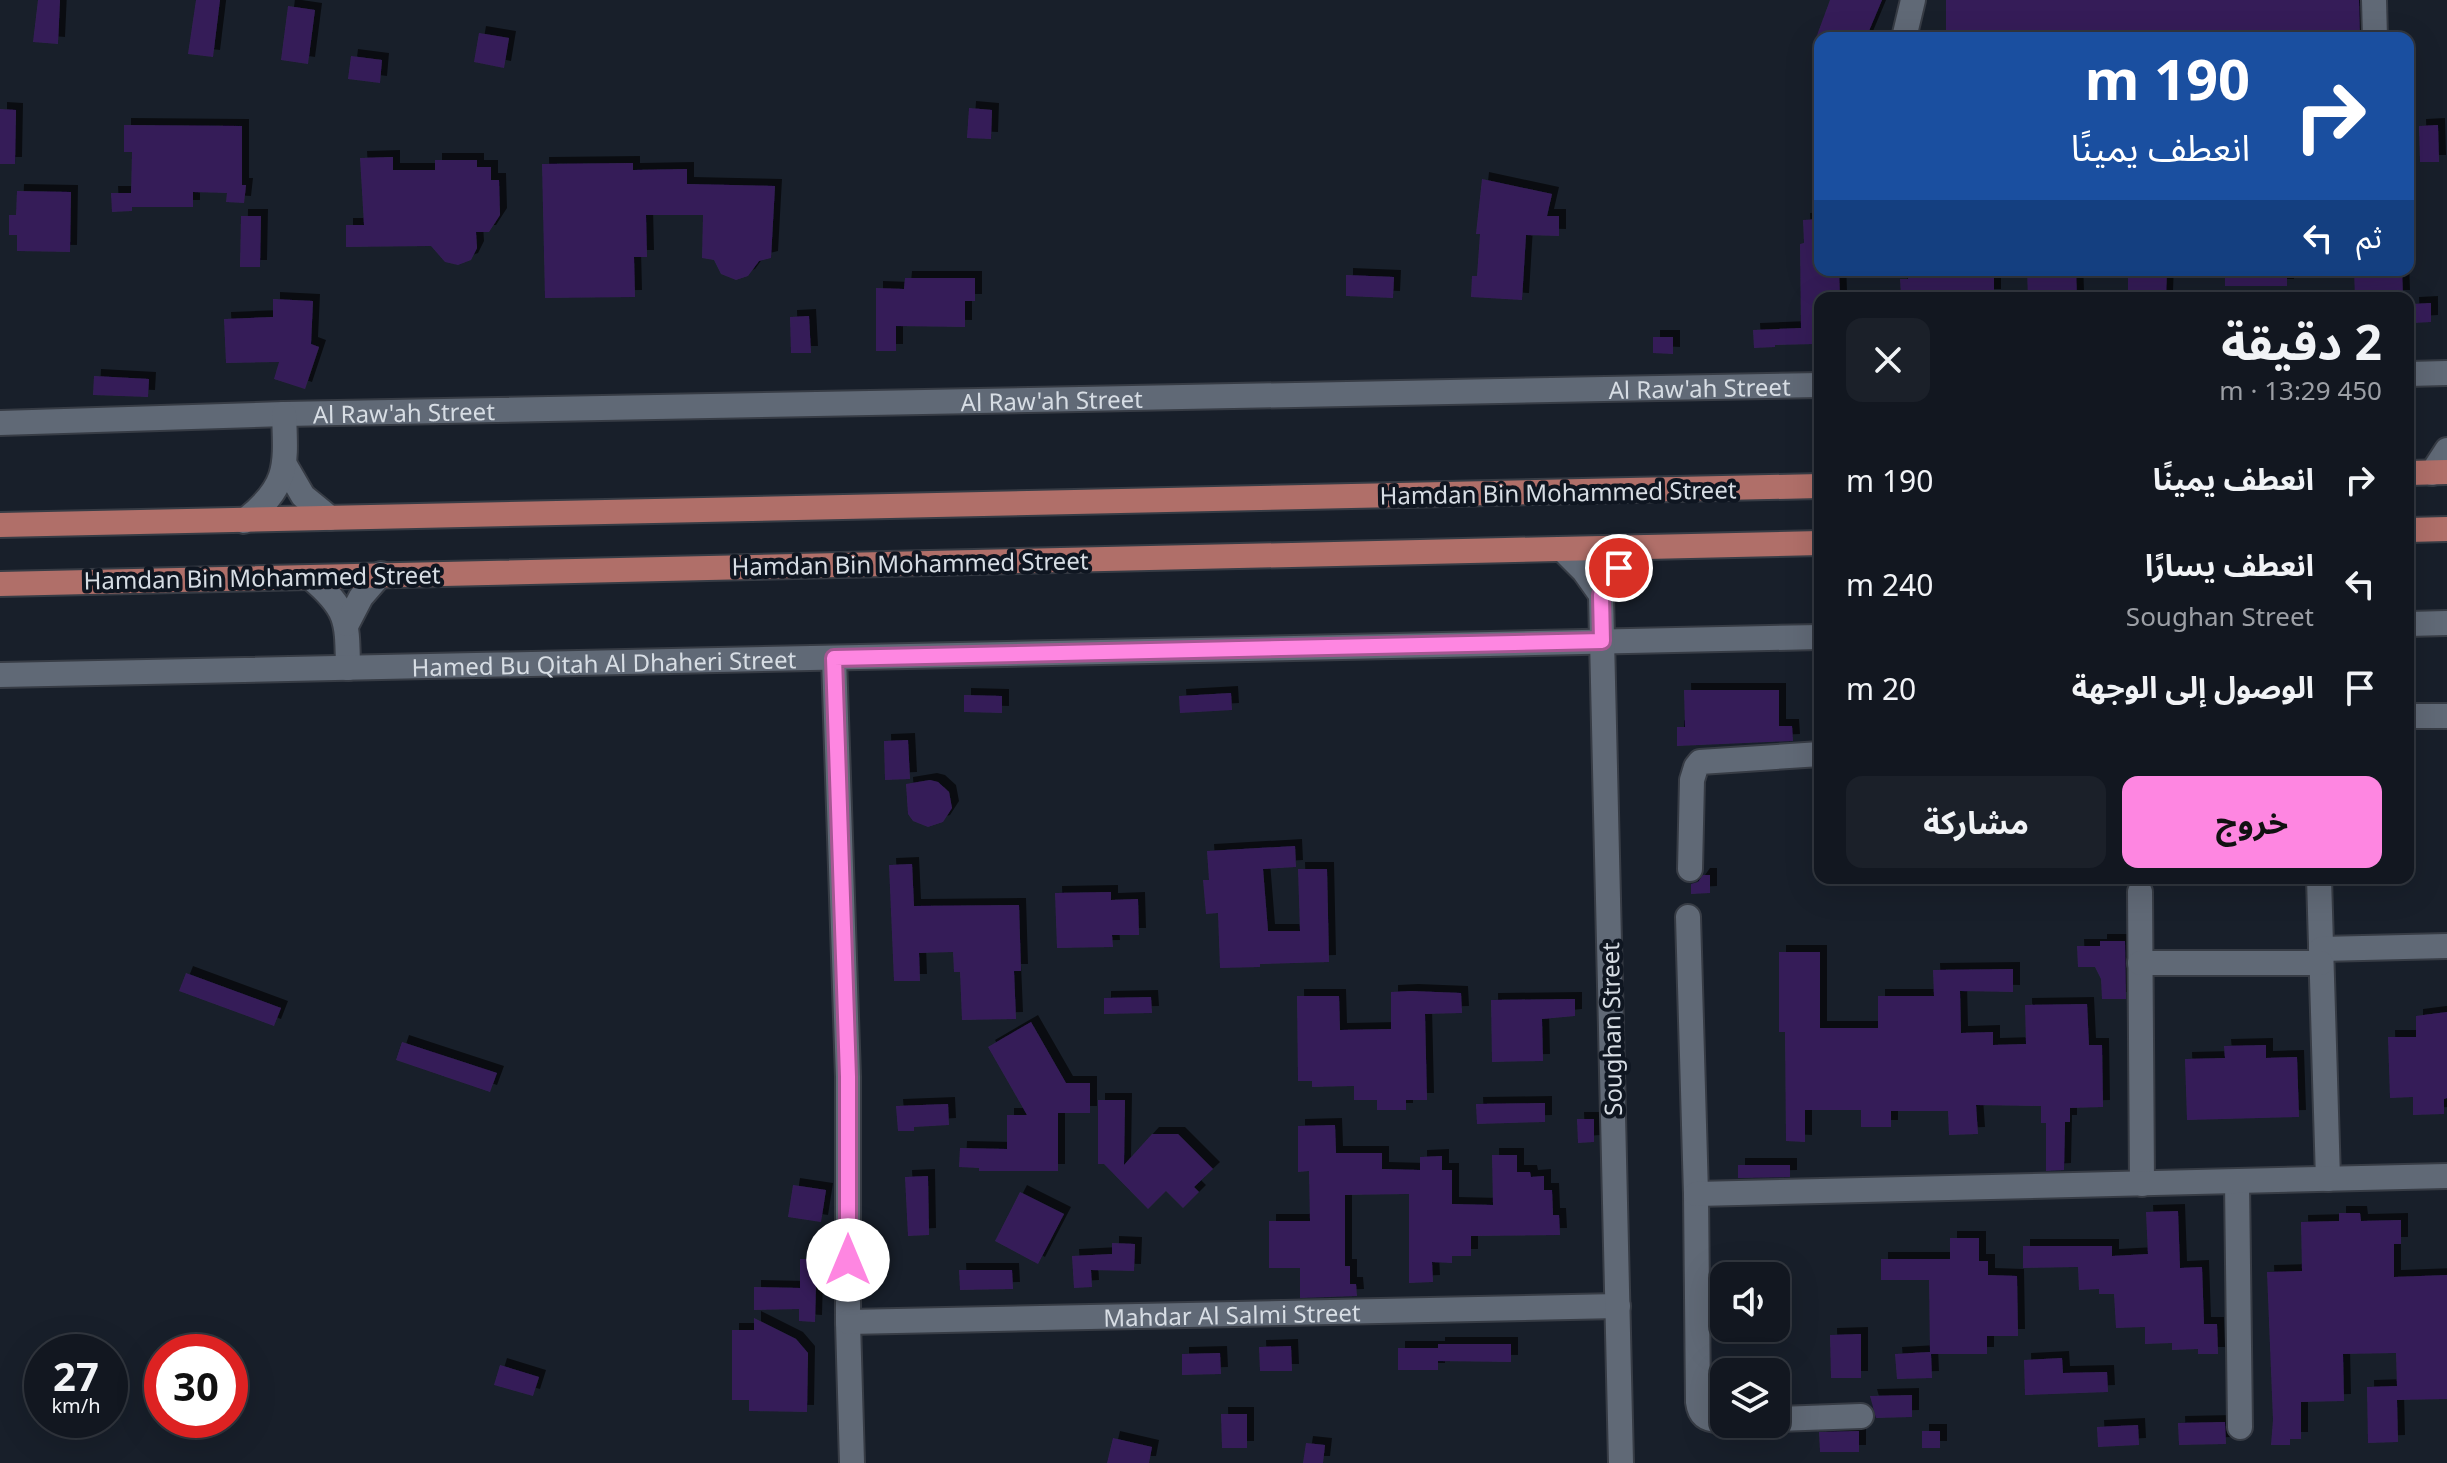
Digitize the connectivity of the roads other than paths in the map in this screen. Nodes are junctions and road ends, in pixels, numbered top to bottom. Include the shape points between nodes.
1 (1913, 0) edge
2 (2374, 0) edge
3 (1905, 32) edge
4 (2375, 32) edge
5 (2447, 373) edge
6 (2414, 374) edge
7 (1814, 385) edge
8 (284, 414) junction
9 (0, 423) edge
10 (2447, 450) edge
11 (285, 465) junction
12 (2429, 473) edge
13 (1814, 486) edge
14 (330, 518) junction
15 (244, 521) junction
16 (0, 525) edge
17 (2447, 529) edge
18 (2414, 530) edge
19 (1814, 543) edge
20 (1644, 547) junction
21 (1563, 550) junction
22 (381, 574) junction
23 (311, 578) junction
24 (0, 584) edge
25 (1601, 595) junction
26 (2447, 623) edge
27 (347, 624) junction
28 (2414, 624) edge
29 (1814, 637) edge
30 (1602, 641) junction
31 (834, 658) junction
32 (348, 668) junction
33 (0, 675) edge
34 (2414, 716) edge
35 (2447, 716) edge
36 (1814, 754) edge
37 (1690, 869) dead end
38 (2319, 884) edge
39 (2140, 892) dead end
40 (1688, 917) dead end
41 (2447, 946) edge
42 (2321, 956) junction
43 (2140, 963) junction
44 (2447, 1176) edge
45 (2328, 1179) junction
46 (2237, 1182) junction
47 (2142, 1184) junction
48 (1696, 1194) junction
49 (1618, 1306) junction
50 (848, 1322) junction
51 (1861, 1416) dead end
52 (1790, 1419) edge
53 (1710, 1420) edge
54 (2240, 1427) dead end
55 (852, 1463) edge
56 (1621, 1463) edge

1 - 3 street
2 - 4 street
5 - 6 street
7 - 8 street, Al Raw'ah Street
8 - 9 street, Al Raw'ah Street
8 - 11 street, Al Raw'ah Street
10 - 12 street
11 - 14 street via 303,496
11 - 15 street, Al Raw'ah Street via 270,497
13 - 14 main road, Hamdan Bin Mohammed Street
14 - 15 main road, Hamdan Bin Mohammed Street
15 - 16 main road, Hamdan Bin Mohammed Street
17 - 18 main road
19 - 20 main road, Hamdan Bin Mohammed Street
20 - 21 main road, Hamdan Bin Mohammed Street
20 - 25 street via 1619,568
21 - 22 main road, Hamdan Bin Mohammed Street
21 - 25 street
22 - 23 main road, Hamdan Bin Mohammed Street
22 - 27 street
23 - 24 main road, Hamdan Bin Mohammed Street
23 - 27 street via 332,598
25 - 30 street, Soughan Street
26 - 28 street
27 - 32 street
29 - 30 street, Hamed Bu Qitah Al Dhaheri Street
30 - 31 street, Hamed Bu Qitah Al Dhaheri Street
30 - 49 street, Soughan Street
31 - 32 street, Hamed Bu Qitah Al Dhaheri Street
31 - 50 street via 848,1077
32 - 33 street, Hamed Bu Qitah Al Dhaheri Street
34 - 35 street
36 - 37 street via 1700,762 1692,780
38 - 42 street
39 - 43 street
40 - 48 street
41 - 42 street
42 - 43 street
42 - 45 street
43 - 47 street
44 - 45 street
45 - 46 street
46 - 47 street
46 - 54 street
47 - 48 street
48 - 53 street via 1698,1402
49 - 50 street, Mahdar Al Salmi Street
49 - 56 street, Soughan Street
50 - 55 street
51 - 52 street

